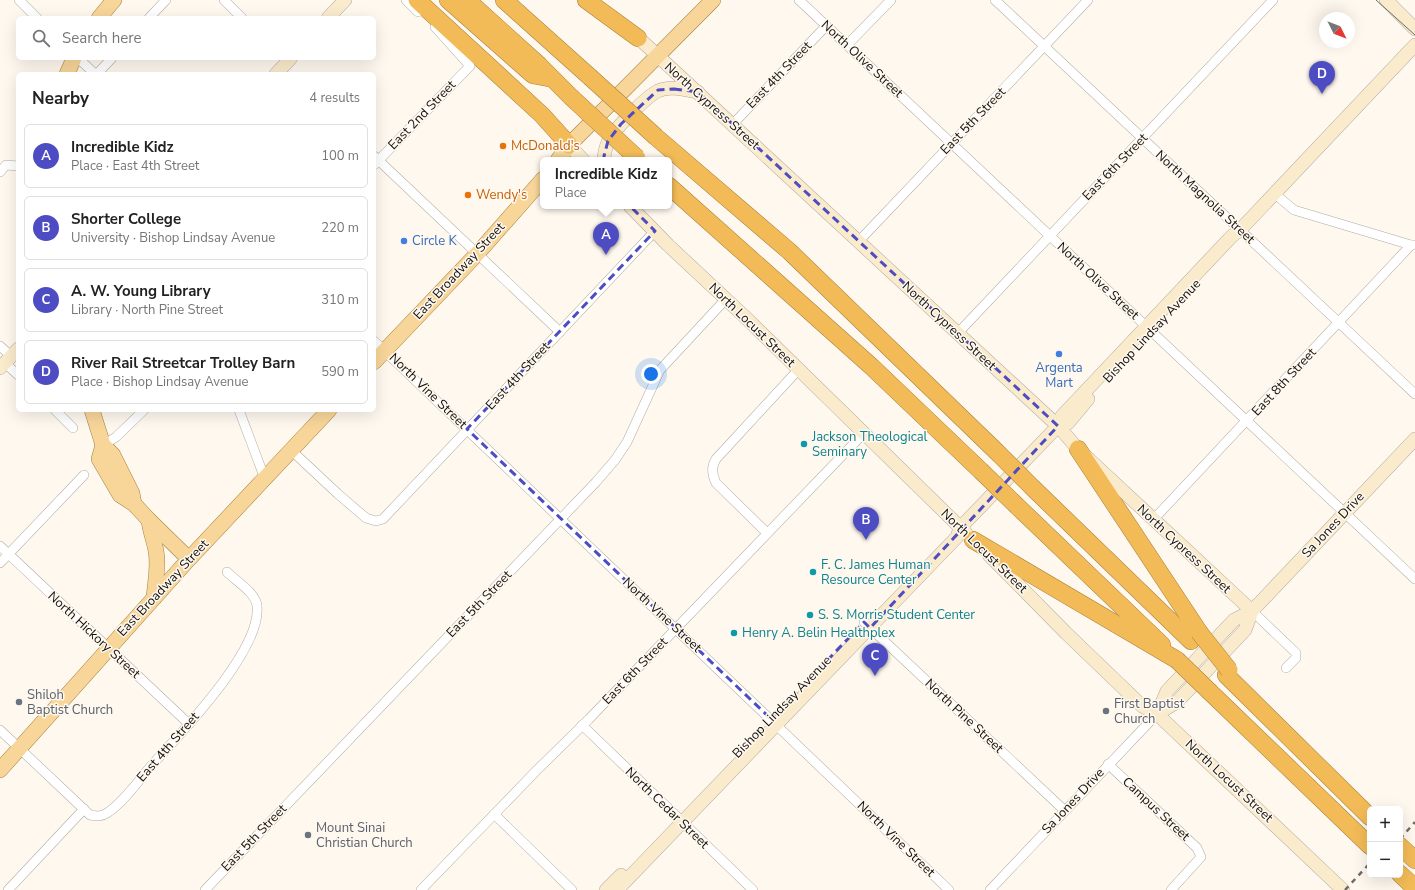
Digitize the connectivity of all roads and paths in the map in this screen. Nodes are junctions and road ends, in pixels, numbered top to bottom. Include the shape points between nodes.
1 (19, 0) edge
2 (114, 0) edge
3 (166, 0) edge
4 (224, 0) edge
5 (345, 0) edge
6 (406, 0) edge
7 (417, 0) edge
8 (448, 0) edge
9 (467, 0) edge
10 (504, 0) edge
11 (519, 0) edge
12 (586, 0) edge
13 (601, 0) edge
14 (713, 0) edge
15 (799, 0) edge
16 (891, 0) edge
17 (995, 0) edge
18 (1088, 0) edge
19 (1273, 0) edge
20 (1386, 0) edge
21 (35, 16) edge
22 (101, 16) edge
23 (151, 16) edge
24 (240, 16) edge
25 (330, 16) edge
26 (826, 26) junction
27 (1415, 29) edge
28 (638, 38) junction
29 (847, 45) junction
30 (1415, 45) edge
31 (1045, 46) junction
32 (657, 55) junction
33 (73, 60) edge
34 (80, 60) edge
35 (110, 60) edge
36 (68, 72) edge
37 (94, 72) edge
38 (98, 72) edge
39 (590, 77) junction
40 (551, 78) junction
41 (698, 92) junction
42 (733, 124) junction
43 (1142, 138) junction
44 (952, 144) junction
45 (569, 145) junction
46 (560, 157) edge
47 (580, 157) edge
48 (605, 157) edge
49 (636, 157) edge
50 (376, 159) edge
51 (376, 161) edge
52 (16, 166) edge
53 (2, 167) edge
54 (540, 183) edge
55 (672, 189) edge
56 (1275, 194) junction
57 (633, 209) edge
58 (655, 230) junction
59 (1240, 230) junction
60 (1050, 236) junction
61 (858, 242) junction
62 (1413, 245) edge
63 (477, 254) junction
64 (725, 300) junction
65 (1339, 323) junction
66 (1149, 329) junction
67 (560, 332) junction
68 (956, 334) junction
69 (0, 346) edge
70 (379, 346) edge
71 (376, 356) edge
72 (8, 359) edge
73 (798, 370) junction
74 (16, 372) edge
75 (1415, 394) edge
76 (57, 412) edge
77 (93, 412) edge
78 (142, 412) edge
79 (241, 412) edge
80 (327, 412) edge
81 (1247, 420) junction
82 (1058, 426) junction
83 (73, 428) dead end
84 (467, 429) junction
85 (863, 434) junction
86 (1415, 439) edge
87 (102, 445) junction
88 (1078, 449) junction
89 (292, 451) junction
90 (84, 475) dead end
91 (265, 479) junction
92 (1345, 513) junction
93 (560, 519) junction
94 (148, 520) junction
95 (1153, 520) junction
96 (960, 528) junction
97 (767, 533) junction
98 (973, 540) junction
99 (0, 546) edge
100 (9, 554) junction
101 (189, 559) junction
102 (0, 563) edge
103 (227, 572) dead end
104 (1415, 579) edge
105 (154, 598) junction
106 (1252, 611) junction
107 (867, 625) junction
108 (676, 628) junction
109 (1195, 636) junction
110 (108, 648) junction
111 (1178, 660) junction
112 (1286, 668) dead end
113 (1157, 714) junction
114 (774, 722) junction
115 (189, 724) junction
116 (582, 725) junction
117 (0, 730) edge
118 (19, 749) junction
119 (1108, 764) junction
120 (0, 770) edge
121 (84, 809) junction
122 (1064, 810) junction
123 (1366, 813) edge
124 (494, 814) junction
125 (679, 820) junction
126 (1367, 843) edge
127 (1403, 849) edge
128 (1415, 860) edge
129 (1403, 877) edge
130 (1415, 888) edge
131 (8, 890) edge
132 (204, 890) edge
133 (421, 890) edge
134 (572, 890) edge
135 (606, 890) edge
136 (617, 890) edge
137 (753, 890) edge
138 (949, 890) edge
139 (990, 890) edge
140 (1171, 890) edge
141 (1343, 890) edge

1 - 21 street
2 - 22 main road
3 - 23 street
4 - 24 street
5 - 25 main road
6 - 50 street, East 2nd Street via 439,31 470,66
7 - 45 highway via 537,111
8 - 40 highway via 533,75
9 - 40 highway via 539,64
10 - 39 highway
11 - 39 highway via 568,50
12 - 28 highway
13 - 28 main road, North Cypress Street
14 - 32 main road
15 - 26 street, North Olive Street
16 - 29 street
17 - 31 street, North Magnolia Street
18 - 31 street, East 5th Street
19 - 43 street, East 6th Street
20 - 27 main road
26 - 29 street, North Olive Street
26 - 42 street, East 4th Street
28 - 32 main road, North Cypress Street
29 - 44 street, North Olive Street
30 - 56 main road, Bishop Lindsay Avenue
31 - 43 street, North Magnolia Street
31 - 44 street, East 5th Street
32 - 41 main road, North Cypress Street
32 - 45 main road
33 - 36 main road
34 - 37 street
35 - 38 street
39 - 109 highway, bridge via 789,251 1033,488
40 - 49 highway, bridge
41 - 42 main road, North Cypress Street
41 - 48 main road via 674,88 658,90 621,124 608,141
42 - 61 main road, North Cypress Street
43 - 59 street, North Magnolia Street
43 - 60 street, East 6th Street
44 - 60 street, North Olive Street
44 - 61 street, East 5th Street
45 - 46 main road
45 - 47 main road
51 - 63 street
52 - 53 street
54 - 63 main road, East Broadway Street
55 - 111 highway, bridge via 872,367
56 - 59 main road, Bishop Lindsay Avenue
56 - 62 street via 1298,211
57 - 58 main road, North Locust Street
58 - 64 main road, North Locust Street
58 - 67 street, East 4th Street
59 - 65 street, North Magnolia Street
59 - 66 main road, Bishop Lindsay Avenue via 1237,241
60 - 66 street, North Olive Street
60 - 68 street, East 6th Street
61 - 68 main road, North Cypress Street
62 - 65 street, East 8th Street
63 - 67 street
63 - 70 main road, East Broadway Street
64 - 73 main road, North Locust Street
64 - 93 street, East 5th Street via 660,370 627,442 615,460
65 - 75 street, North Magnolia Street
65 - 81 street, East 8th Street
66 - 81 street, North Olive Street
66 - 82 main road, Bishop Lindsay Avenue via 1068,423
67 - 84 street, East 4th Street
68 - 82 main road, North Cypress Street
69 - 72 street
70 - 71 main road, East Broadway Street
70 - 84 street, North Vine Street
72 - 74 street
73 - 85 main road, North Locust Street
73 - 97 street via 716,459 712,472 714,481
76 - 83 street
77 - 87 main road
78 - 87 street via 116,438
79 - 91 street
80 - 89 main road, East Broadway Street
81 - 92 street, North Olive Street
81 - 95 street, East 8th Street
82 - 88 main road, North Cypress Street
82 - 96 main road, Bishop Lindsay Avenue
84 - 89 street, East 4th Street via 400,503 380,520 366,518
84 - 93 street, North Vine Street
85 - 96 main road, North Locust Street
85 - 97 street, East 6th Street
86 - 92 main road, Sa Jones Drive
87 - 94 main road via 113,455 132,493 134,504
88 - 95 main road, North Cypress Street
88 - 109 highway
89 - 91 main road, East Broadway Street
90 - 100 street
91 - 101 main road, East Broadway Street
92 - 104 street, North Olive Street
92 - 106 main road, Sa Jones Drive
93 - 108 street, North Vine Street
93 - 132 street, East 5th Street
94 - 101 main road
94 - 105 main road via 157,557
95 - 106 main road, North Cypress Street
96 - 98 main road, North Locust Street
96 - 107 main road, Bishop Lindsay Avenue via 957,537
97 - 108 street, East 6th Street
98 - 111 highway
98 - 113 main road, North Locust Street via 1142,706
99 - 100 street, North Hickory Street
100 - 102 street
100 - 110 street, North Hickory Street
101 - 105 main road, East Broadway Street
103 - 115 street, East 4th Street via 252,596 257,605 257,613 246,646 223,683
105 - 110 main road, East Broadway Street
106 - 112 street, North Cypress Street via 1296,653 1296,658
106 - 113 main road, Sa Jones Drive via 1234,620 1167,691
107 - 114 main road, Bishop Lindsay Avenue
107 - 122 street, North Pine Street
108 - 114 street, North Vine Street
108 - 116 street, East 6th Street
109 - 123 highway, bridge via 1246,695
110 - 115 street, North Hickory Street
110 - 118 main road, East Broadway Street
111 - 126 highway, bridge
113 - 119 street, Sa Jones Drive
113 - 141 main road, North Locust Street
114 - 125 main road, Bishop Lindsay Avenue
114 - 138 street, North Vine Street
115 - 121 street, East 4th Street via 108,812 98,817 90,815
116 - 124 street, East 6th Street
116 - 125 street, North Cedar Street
117 - 118 street
118 - 120 main road, East Broadway Street
118 - 121 street
119 - 122 street, Sa Jones Drive
119 - 140 street, Campus Street via 1197,848 1201,857
121 - 131 street
122 - 139 street, Sa Jones Drive
124 - 133 street, East 6th Street
124 - 134 street
125 - 135 main road, Bishop Lindsay Avenue
125 - 136 main road, Bishop Lindsay Avenue
125 - 137 street, North Cedar Street
127 - 128 highway
129 - 130 highway

